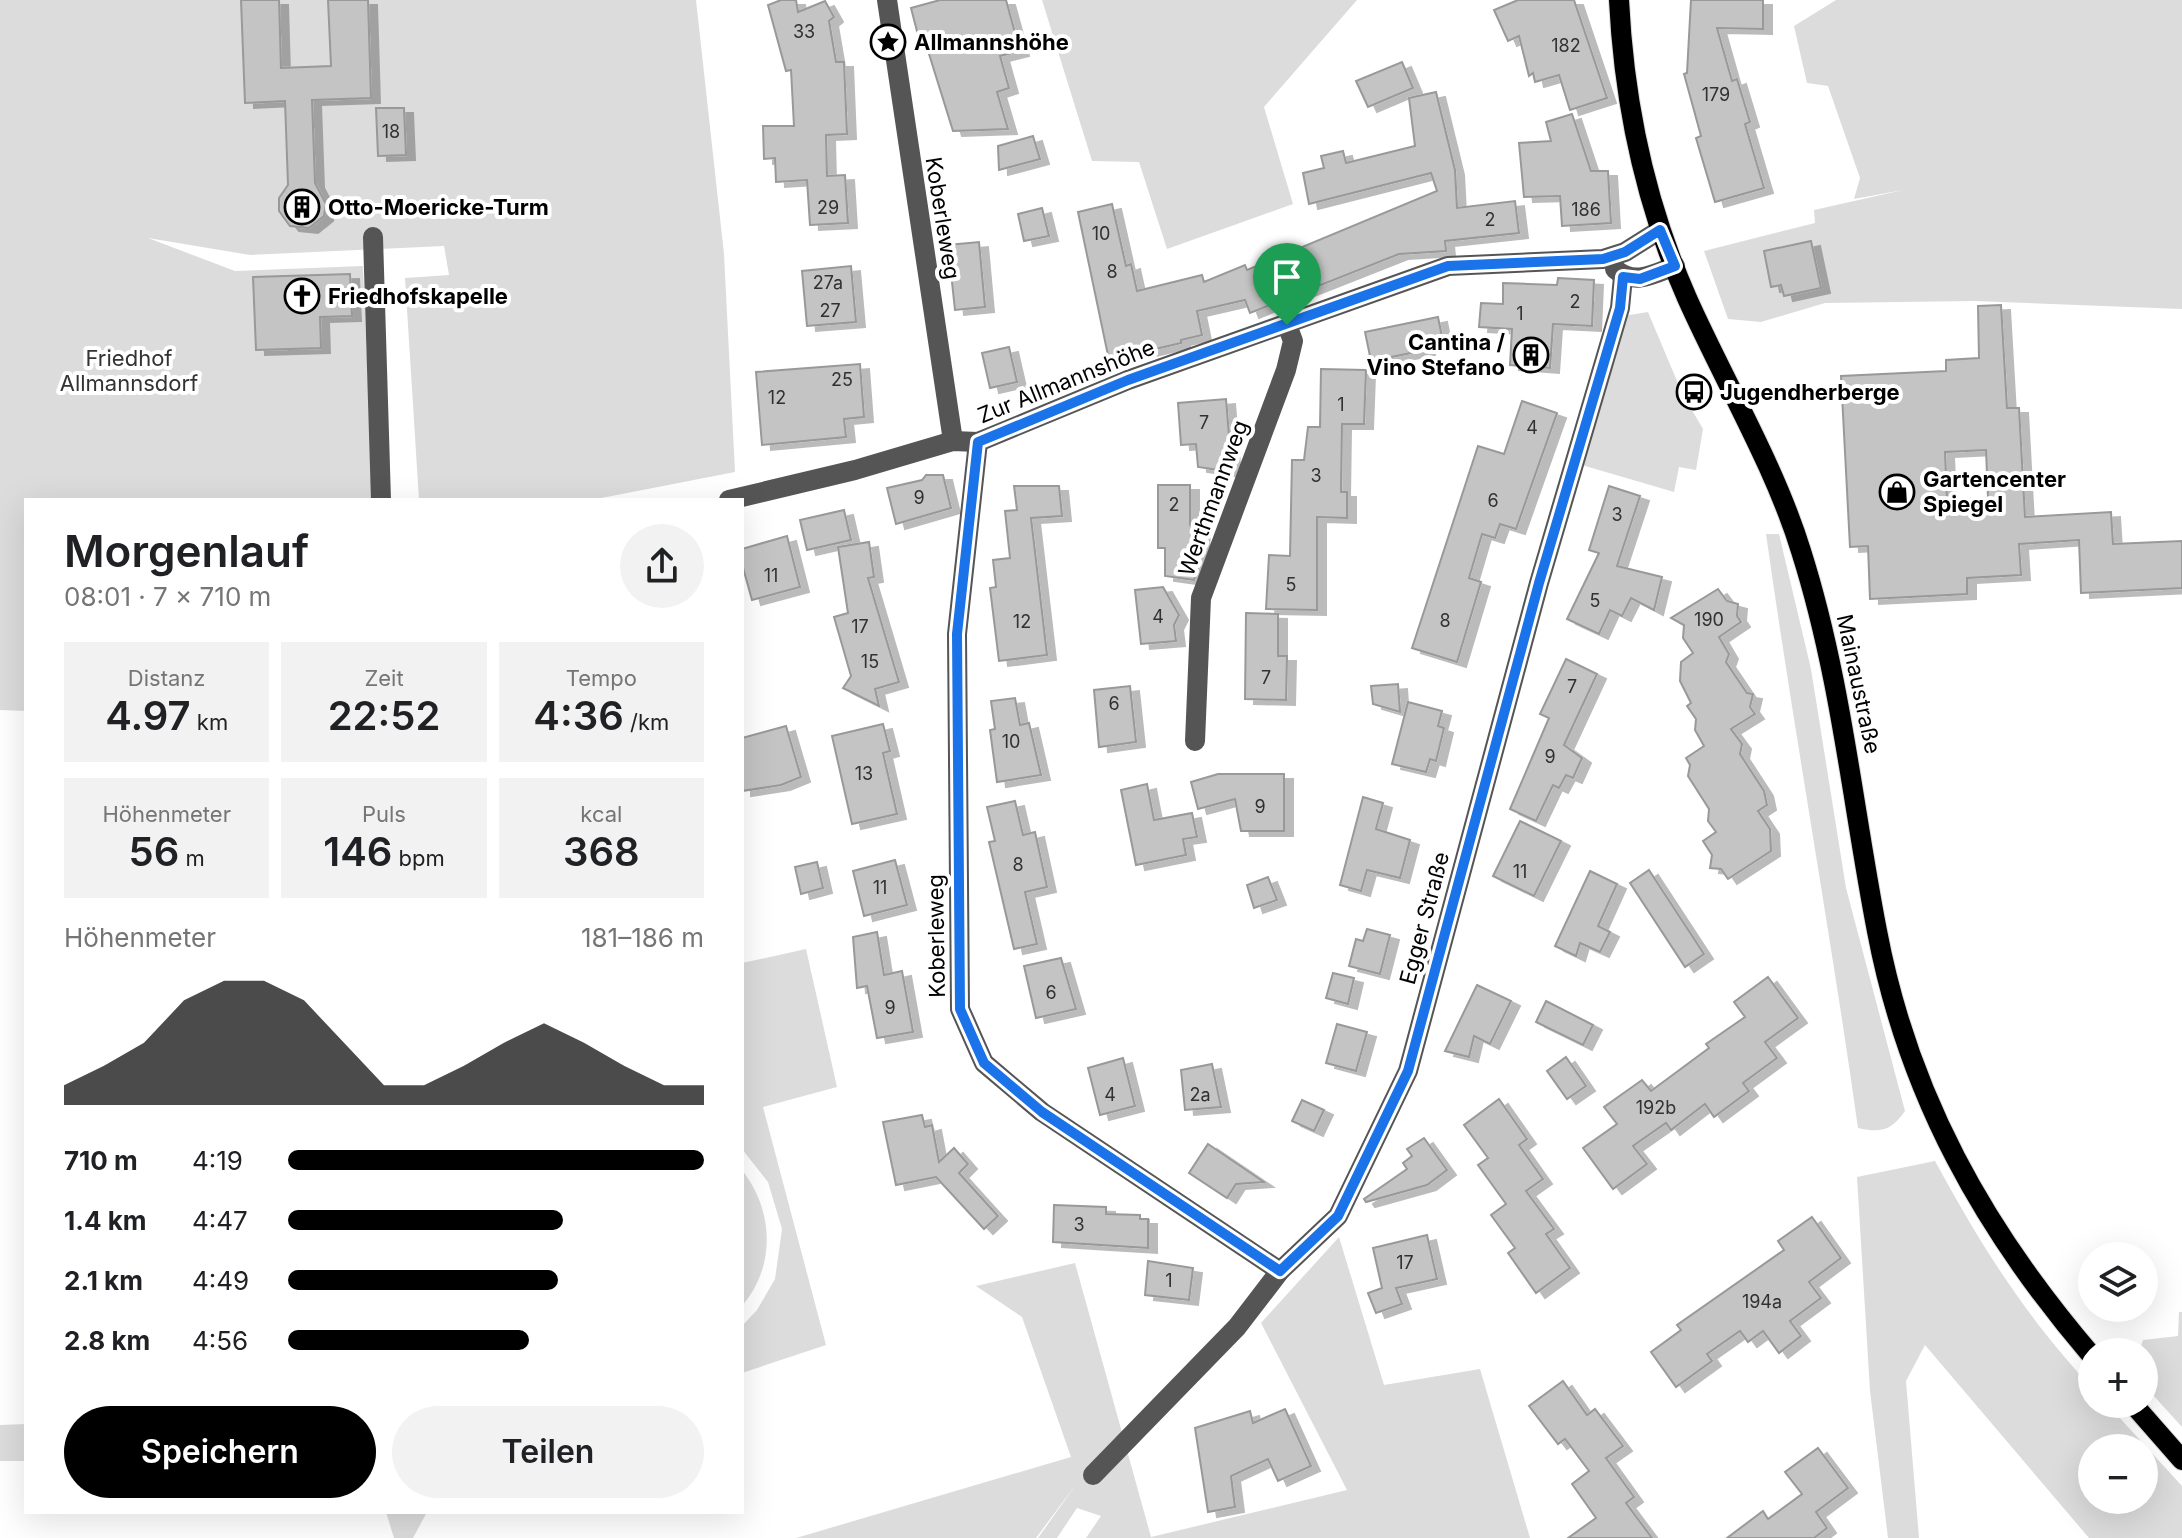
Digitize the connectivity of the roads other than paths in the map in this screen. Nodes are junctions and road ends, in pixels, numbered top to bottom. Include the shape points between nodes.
1 (1619, 0) edge
2 (886, 1) edge
3 (1660, 230) junction
4 (373, 237) dead end
5 (1603, 259) junction
6 (1675, 266) junction
7 (1623, 277) junction
8 (1287, 325) junction
9 (953, 441) junction
10 (978, 442) junction
11 (381, 498) edge
12 (737, 498) edge
13 (1195, 741) dead end
14 (1280, 1271) junction
15 (2078, 1340) edge
16 (2145, 1418) edge
17 (2182, 1460) edge
18 (1093, 1475) dead end

1 - 3 main road, Mainaustraße via 1622,61 1636,143
2 - 9 street, Koberleweg
3 - 5 street, Zur Allmannshöhe
3 - 6 main road, Mainaustraße
4 - 11 street
5 - 7 street
5 - 8 street, Zur Allmannshöhe via 1448,266
6 - 7 street via 1640,279
6 - 15 main road, Mainaustraße via 1800,546 1830,647 1877,934 1923,1087 1983,1212
7 - 14 street, Egger Straße via 1620,308 1539,583 1408,1071 1338,1216
8 - 10 street, Zur Allmannshöhe via 1128,380
8 - 13 street, Werthmannweg via 1293,341 1286,370 1201,598
9 - 10 street, Zur Allmannshöhe
9 - 12 street, Zur Allmannshöhe
10 - 14 street, Koberleweg via 957,634 960,1009 984,1063 1042,1112
14 - 18 street, Egger Straße via 1237,1327
16 - 17 main road

